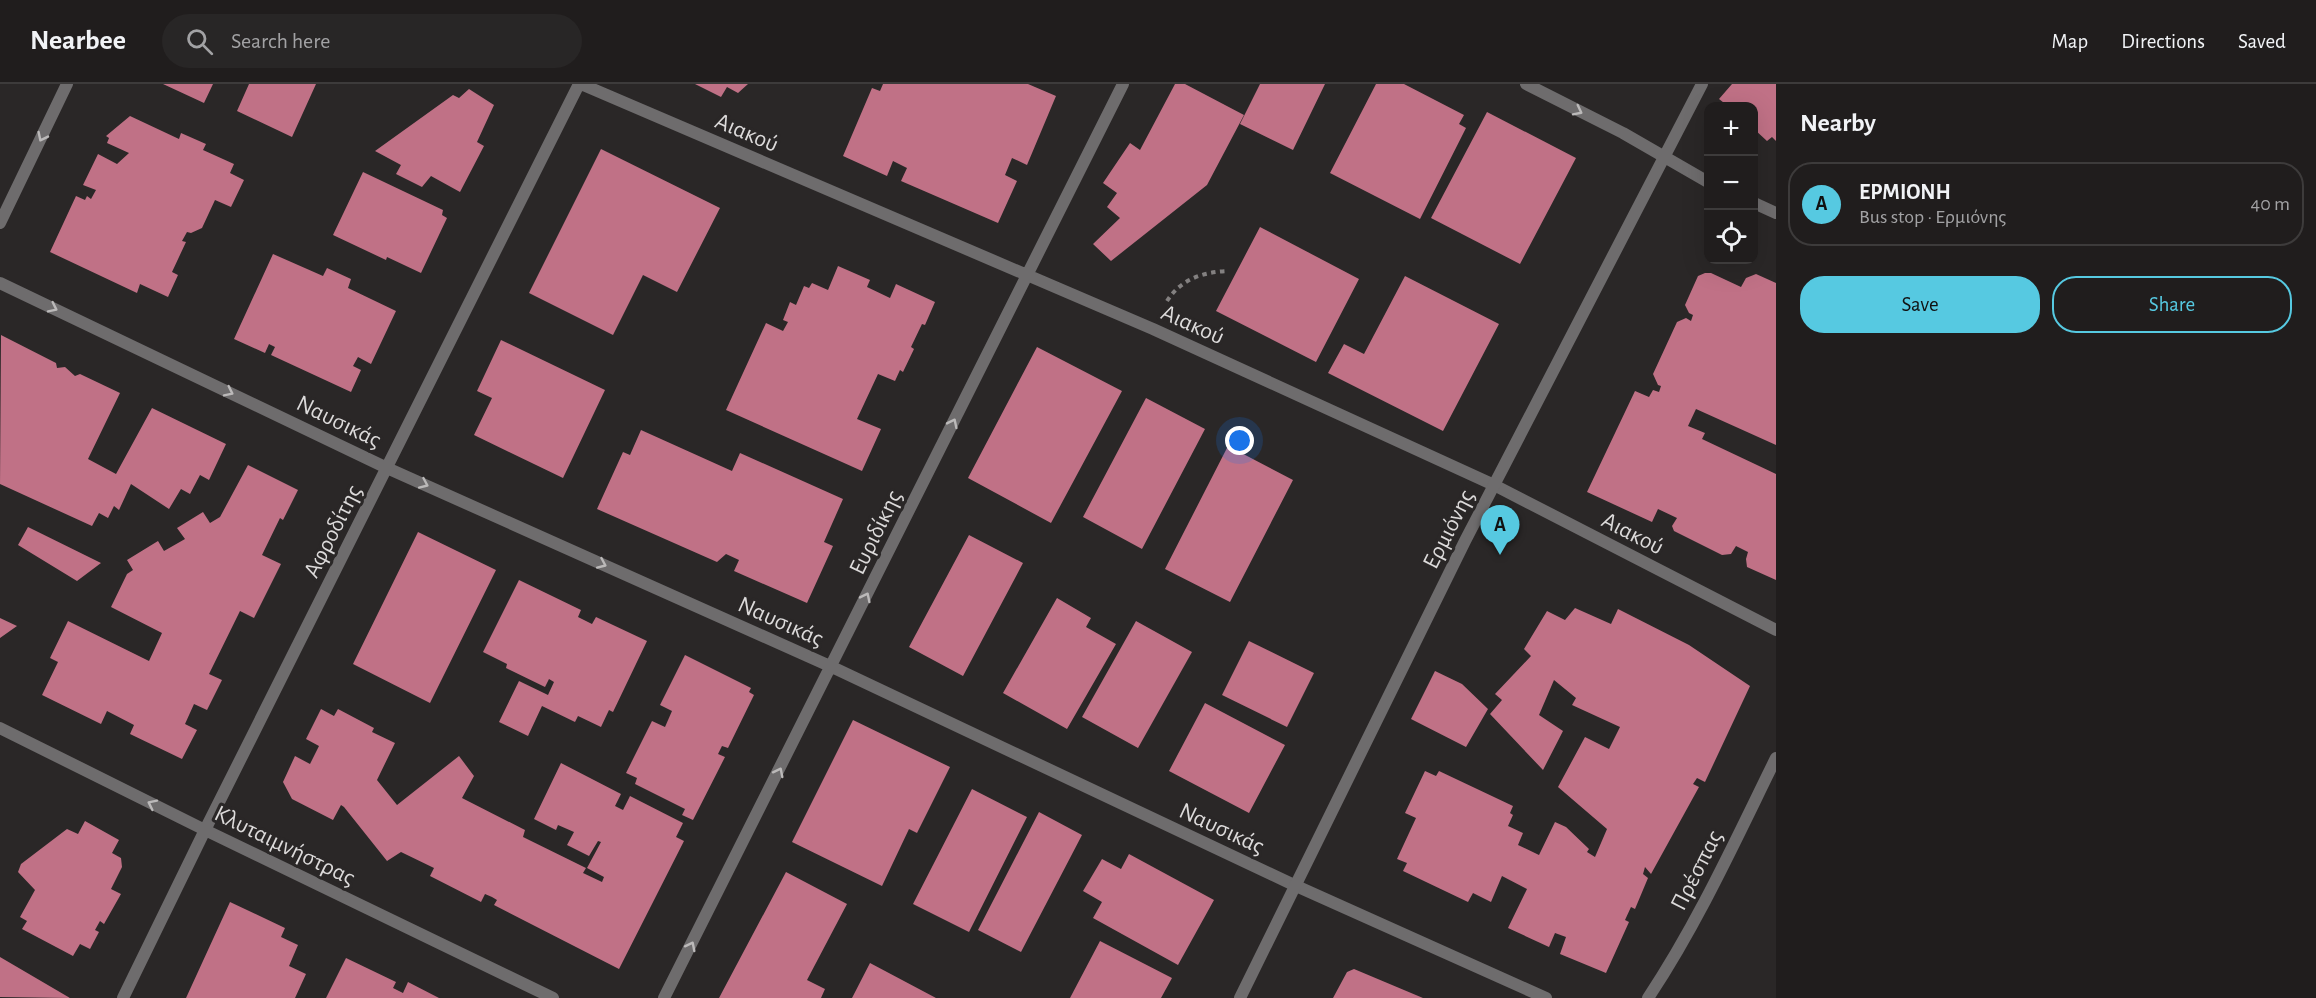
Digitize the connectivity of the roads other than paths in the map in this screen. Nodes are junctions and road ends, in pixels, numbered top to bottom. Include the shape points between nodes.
1 (68, 84) edge
2 (580, 84) edge
3 (1123, 84) edge
4 (1526, 84) edge
5 (1702, 84) edge
6 (1663, 156) junction
7 (1704, 180) edge
8 (1758, 205) edge
9 (1776, 213) edge
10 (0, 223) edge
11 (1026, 275) junction
12 (0, 283) edge
13 (387, 468) junction
14 (1494, 485) junction
15 (1776, 630) edge
16 (832, 667) junction
17 (0, 728) edge
18 (1776, 758) edge
19 (205, 830) junction
20 (1294, 885) junction
21 (123, 998) edge
22 (554, 998) edge
23 (664, 998) edge
24 (1240, 998) edge
25 (1546, 998) edge
26 (1648, 998) edge

1 -> 10 street
2 - 11 street, Αιακού
2 - 13 street, Αφροδίτης
3 - 11 street, Ευριδίκης
4 -> 6 street
5 - 6 street, Ερμιόνης
6 - 7 street
6 - 14 street, Ερμιόνης
8 - 9 street
11 - 14 street, Αιακού via 1153,328
16 -> 11 street, Ευριδίκης
12 -> 13 street, Ναυσικάς
13 -> 16 street, Ναυσικάς
13 - 19 street, Αφροδίτης
14 - 15 street, Αιακού
14 - 20 street, Ερμιόνης
16 - 20 street, Ναυσικάς
23 -> 16 street, Ευριδίκης
19 -> 17 street, Κλυταιμνήστρας
18 - 26 street, Πρέσπας via 1723,866
19 - 21 street, Αφροδίτης
19 - 22 street, Κλυταιμνήστρας
20 - 24 street, Ερμιόνης
20 - 25 street, Ναυσικάς

